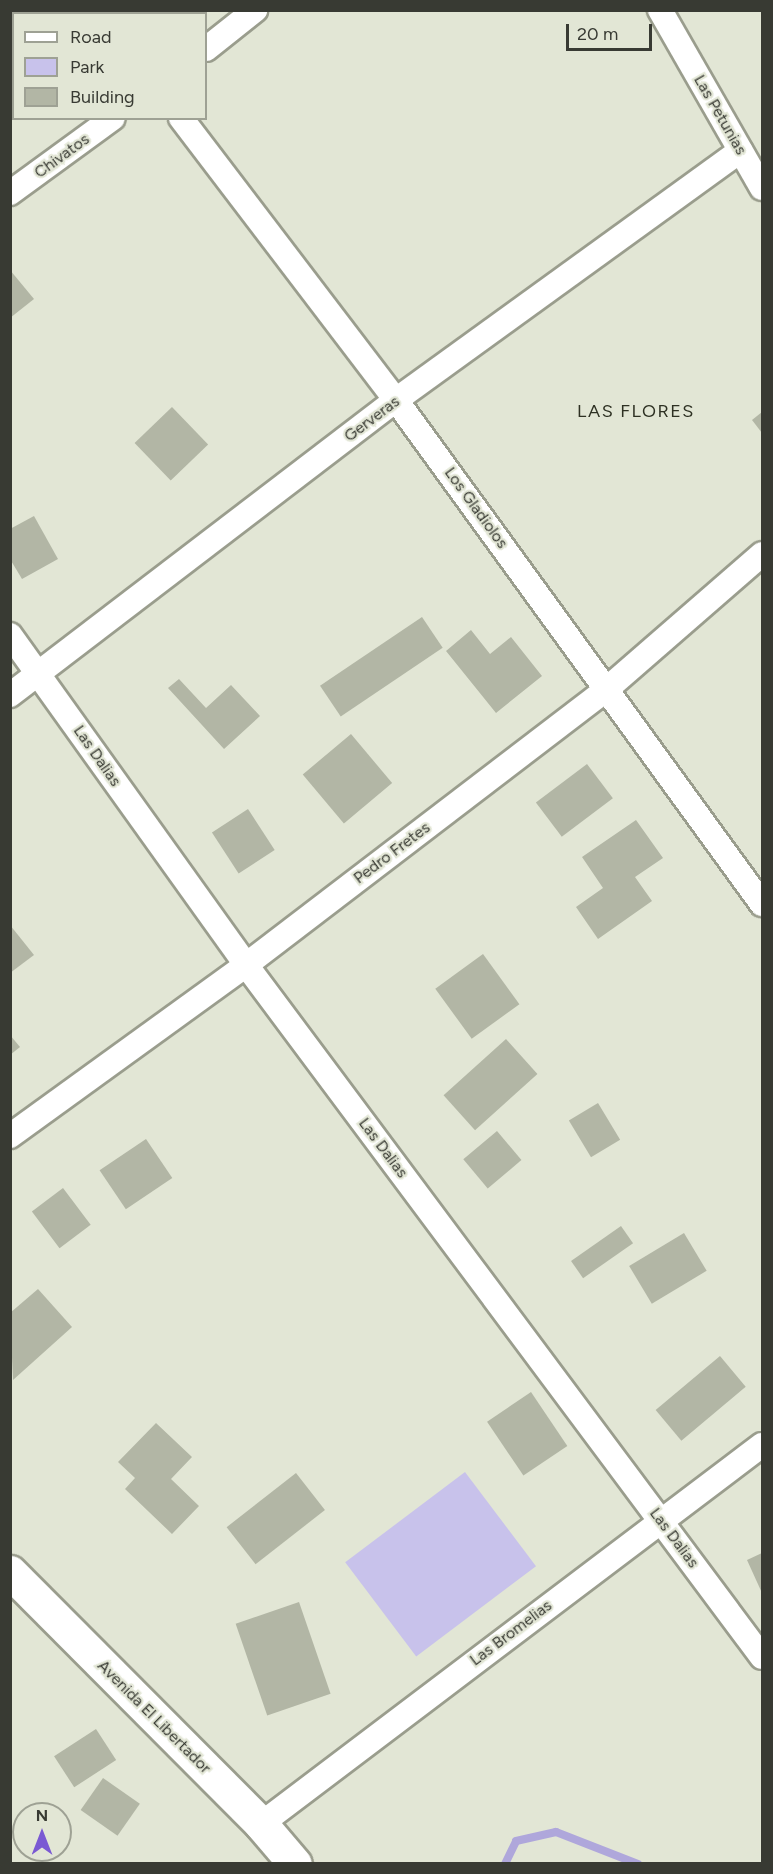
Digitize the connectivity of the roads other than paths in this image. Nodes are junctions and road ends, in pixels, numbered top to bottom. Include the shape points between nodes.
1 (255, 10) edge
2 (660, 10) edge
3 (207, 48) edge
4 (110, 120) edge
5 (183, 120) edge
6 (740, 151) junction
7 (762, 188) edge
8 (10, 193) edge
9 (396, 400) junction
10 (762, 554) edge
11 (10, 635) edge
12 (39, 674) junction
13 (608, 688) junction
14 (10, 695) edge
15 (762, 904) edge
16 (246, 965) junction
17 (10, 1136) edge
18 (762, 1445) edge
19 (660, 1519) junction
20 (10, 1572) edge
21 (762, 1657) edge
22 (261, 1824) junction
23 (295, 1863) edge

1 - 3 street
2 - 6 street, Las Petunias
4 - 8 street, Chivatos
5 - 9 street, Los Gladiolos
6 - 7 street, Las Petunias
6 - 9 street, Gerveras
9 - 12 street, Gerveras
9 - 13 street, Los Gladiolos
10 - 13 street, Pedro Fretes
11 - 12 street, Las Dalias
12 - 14 street, Gerveras
12 - 16 street, Las Dalias
13 - 15 street, Los Gladiolos
13 - 16 street, Pedro Fretes
16 - 17 street, Pedro Fretes
16 - 19 street, Las Dalias
18 - 19 street, Las Bromelias
19 - 21 street, Las Dalias
19 - 22 street, Las Bromelias
20 - 22 main road, Avenida El Libertador
22 - 23 main road, Avenida El Libertador

